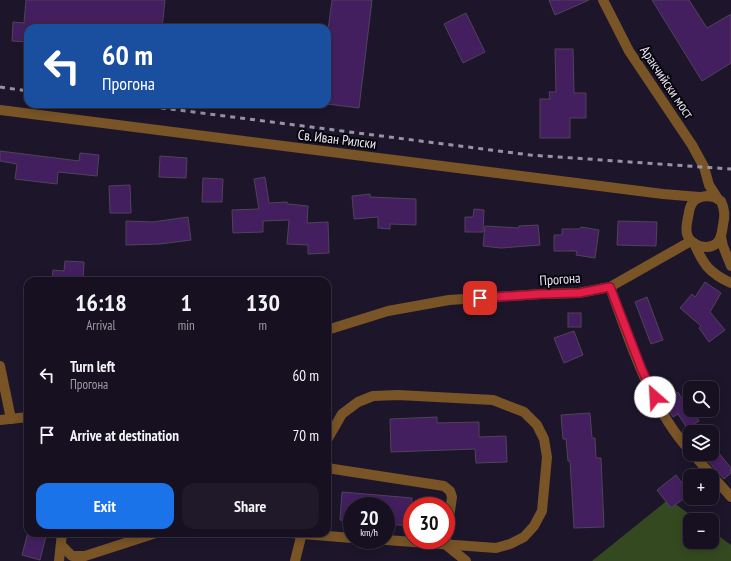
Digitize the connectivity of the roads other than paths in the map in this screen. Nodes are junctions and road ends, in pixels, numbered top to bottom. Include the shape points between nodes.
1 (603, 0) edge
2 (0, 110) edge
3 (706, 179) junction
4 (671, 195) junction
5 (701, 196) junction
6 (724, 201) edge
7 (689, 209) junction
8 (728, 214) edge
9 (721, 237) junction
10 (693, 242) junction
11 (731, 266) edge
12 (731, 283) edge
13 (610, 287) junction
14 (331, 329) edge
15 (0, 366) edge
16 (24, 417) edge
17 (11, 419) junction
18 (0, 420) edge
19 (331, 433) edge
20 (683, 443) edge
21 (699, 461) edge
22 (331, 469) edge
23 (731, 496) edge
24 (452, 497) edge
25 (331, 536) edge
26 (62, 537) edge
27 (144, 537) edge
28 (297, 537) edge
29 (343, 537) edge
30 (455, 542) edge
31 (61, 546) junction
32 (454, 549) edge
33 (59, 561) edge
34 (294, 561) edge
35 (466, 561) edge

1 - 3 street, Аракчийски мост via 629,51 692,145 704,167
2 - 4 street, Св. Иван Рилски
3 - 5 street, Аракчийски мост via 706,190
3 - 6 street, Аракчийски мост via 712,190
4 - 5 street, Св. Иван Рилски
4 - 7 street, Св. Иван Рилски
5 - 6 street via 711,196
5 - 7 street via 693,201
6 - 8 street
7 - 10 street via 686,228
8 - 9 street
9 - 10 street via 710,246 703,247
9 - 11 street
10 - 12 street via 706,267
10 - 13 street, Прогона
13 - 14 street, Прогона via 579,293 449,300 388,311
13 - 20 street via 642,370 658,404
15 - 17 street
16 - 17 street
17 - 18 street
19 - 30 street via 342,414 358,402 373,396 493,400 524,412 537,425 544,438 547,457 542,510 534,526 524,537 496,548
21 - 23 street
22 - 24 street via 444,486
25 - 29 street
26 - 31 street
27 - 31 street via 85,556 72,556
28 - 34 street
31 - 33 street
32 - 35 street

